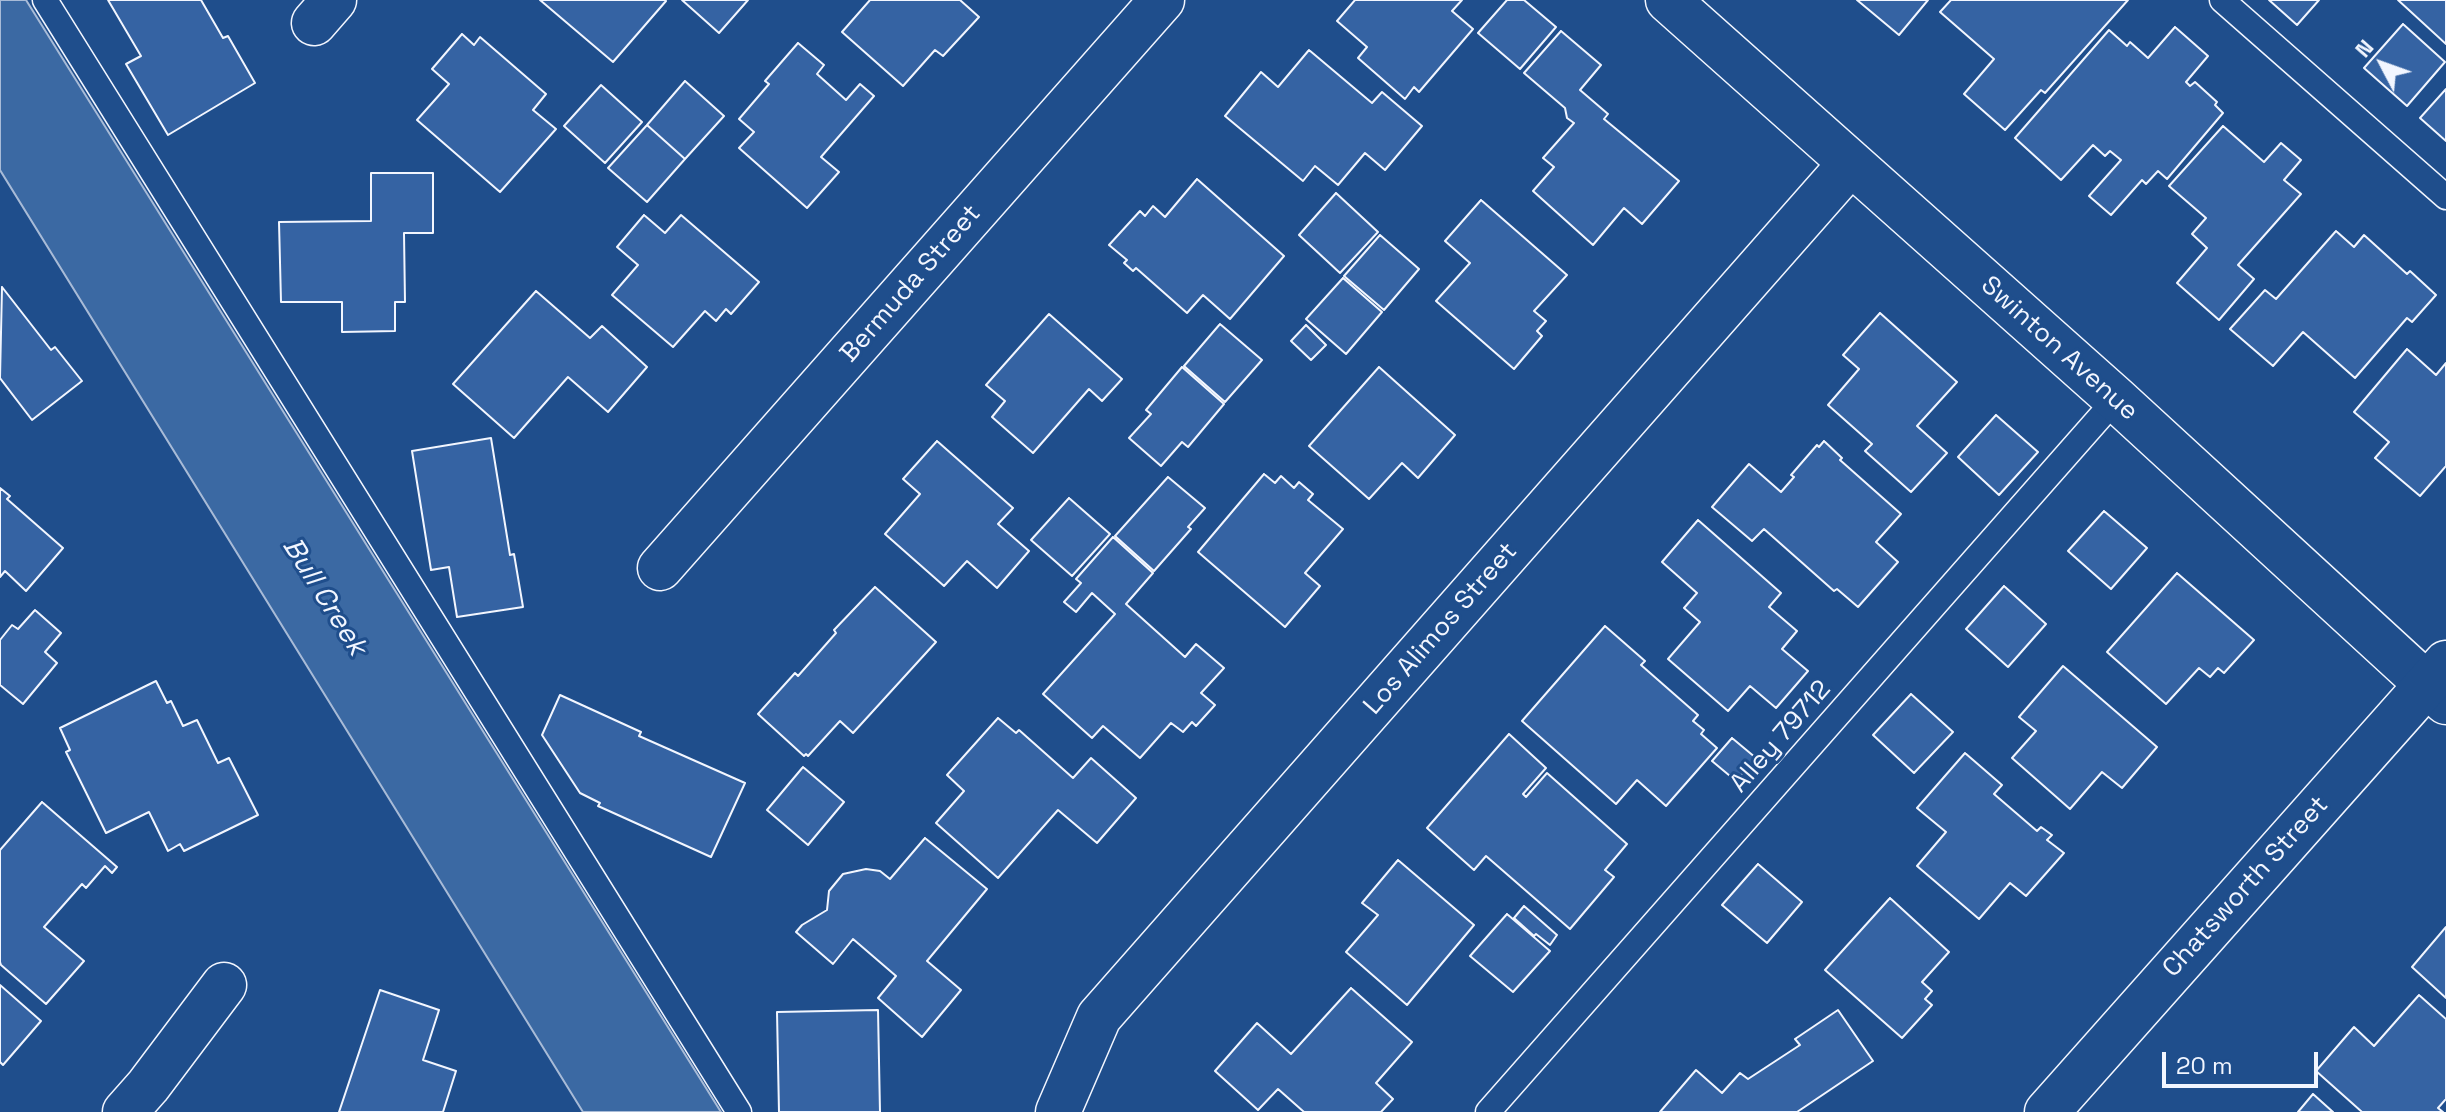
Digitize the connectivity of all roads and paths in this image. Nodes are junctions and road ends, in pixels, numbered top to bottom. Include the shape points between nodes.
1 (45, 0) edge
2 (1162, 0) edge
3 (1668, 0) edge
4 (2222, 0) edge
5 (1851, 163) junction
6 (2446, 197) edge
7 (2116, 399) junction
8 (660, 568) dead end
9 (2440, 683) edge
10 (224, 985) dead end
11 (125, 1112) edge
12 (739, 1112) edge
13 (1058, 1112) edge
14 (1488, 1112) edge
15 (2047, 1112) edge

1 - 12 lane
2 - 8 street, Bermuda Street
3 - 5 street, Swinton Avenue
4 - 6 lane
5 - 7 street, Swinton Avenue
5 - 13 street, Los Alimos Street via 1099,1017
7 - 9 street, Swinton Avenue
7 - 14 lane, Alley 79712
9 - 15 street, Chatsworth Street
10 - 11 street

